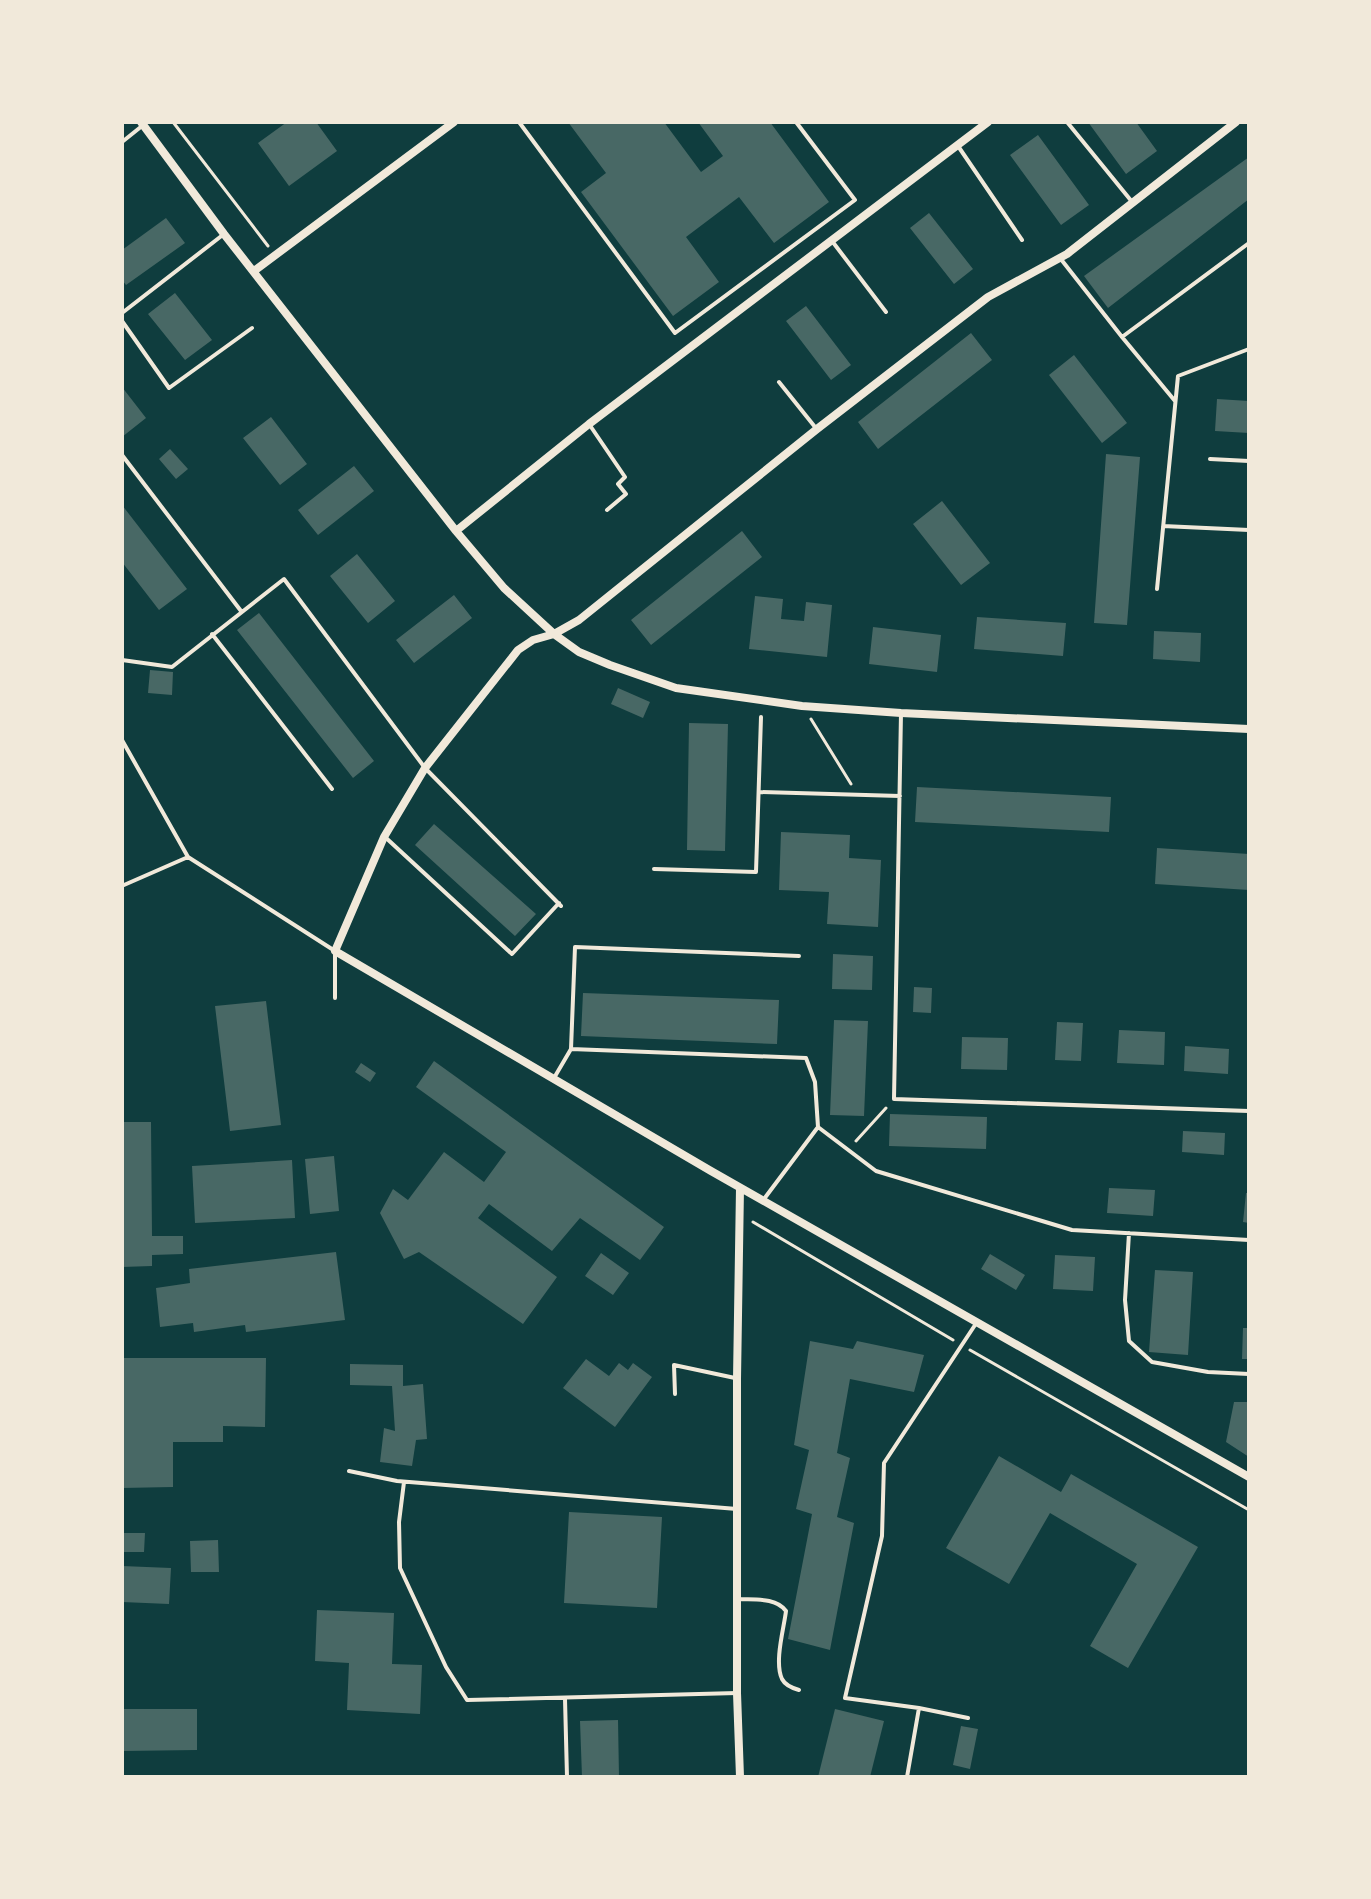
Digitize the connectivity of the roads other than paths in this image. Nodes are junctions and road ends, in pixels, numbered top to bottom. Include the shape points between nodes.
1 (454, 122) edge
2 (519, 122) edge
3 (796, 122) edge
4 (988, 122) edge
5 (1067, 122) edge
6 (1236, 122) edge
7 (142, 124) edge
8 (122, 142) edge
9 (957, 144) junction
10 (1133, 203) junction
11 (224, 234) junction
12 (831, 240) junction
13 (1022, 240) dead end
14 (1249, 243) edge
15 (1060, 258) junction
16 (254, 271) junction
17 (886, 312) dead end
18 (122, 313) edge
19 (122, 321) edge
20 (252, 328) dead end
21 (1122, 337) junction
22 (1249, 349) edge
23 (779, 382) dead end
24 (1175, 401) junction
25 (589, 424) junction
26 (817, 429) junction
27 (122, 455) edge
28 (1210, 459) dead end
29 (1249, 461) edge
30 (607, 510) dead end
31 (1163, 526) junction
32 (1249, 530) edge
33 (456, 531) junction
34 (1157, 589) dead end
35 (241, 611) junction
36 (212, 634) junction
37 (554, 634) junction
38 (122, 660) edge
39 (901, 713) junction
40 (761, 717) dead end
41 (1249, 729) edge
42 (122, 740) edge
43 (425, 768) junction
44 (332, 789) dead end
45 (759, 792) junction
46 (900, 796) junction
47 (384, 837) junction
48 (188, 857) junction
49 (654, 869) dead end
50 (124, 885) edge
51 (335, 951) junction
52 (799, 956) dead end
53 (335, 998) dead end
54 (571, 1049) junction
55 (553, 1079) junction
56 (1249, 1111) edge
57 (818, 1127) junction
58 (740, 1188) junction
59 (764, 1200) junction
60 (1129, 1233) junction
61 (1249, 1240) edge
62 (977, 1322) junction
63 (1249, 1374) edge
64 (737, 1379) junction
65 (675, 1394) dead end
66 (349, 1471) dead end
67 (1249, 1477) edge
68 (404, 1482) junction
69 (737, 1509) junction
70 (737, 1599) junction
71 (799, 1690) dead end
72 (737, 1693) junction
73 (565, 1699) junction
74 (919, 1708) junction
75 (968, 1718) dead end
76 (567, 1777) edge
77 (740, 1777) edge
78 (907, 1777) edge

1 - 16 street
2 - 3 lane via 675,333 855,200
4 - 9 street
5 - 10 lane
6 - 10 street
7 - 8 lane
7 - 11 street
9 - 12 street
9 - 13 lane
10 - 15 street
11 - 16 street
11 - 18 lane
12 - 17 lane
12 - 25 street
14 - 21 lane
15 - 21 lane
15 - 26 street via 988,297
16 - 33 street
19 - 20 lane via 169,388
21 - 24 lane
22 - 24 lane via 1178,376
23 - 26 lane
24 - 31 lane
25 - 30 lane via 625,477 618,484 626,494
25 - 33 street
26 - 37 street via 579,620
27 - 35 lane
28 - 29 lane
31 - 32 lane
31 - 34 lane
33 - 37 street via 504,588
35 - 36 lane
35 - 43 lane via 284,579
36 - 38 lane via 172,667
36 - 44 lane
37 - 39 street via 579,652 676,688
37 - 43 street via 518,650
39 - 41 street
39 - 46 lane
40 - 45 lane
42 - 48 lane
43 - 47 street
43 - 47 lane via 560,904 512,954
45 - 46 lane
45 - 49 lane via 756,872
46 - 56 lane via 894,1099
47 - 51 street
48 - 50 lane
48 - 51 lane
51 - 53 lane
51 - 55 street
52 - 54 lane via 575,947
54 - 55 lane
54 - 57 lane via 806,1058 815,1082
55 - 58 street
57 - 59 lane
57 - 60 lane via 876,1171 1072,1230
58 - 59 street
58 - 64 street
59 - 62 street
60 - 61 lane
60 - 63 lane via 1129,1341 1152,1362
62 - 67 street
62 - 74 lane via 884,1463 882,1536 845,1698
64 - 65 lane via 674,1365
64 - 69 street
66 - 68 lane
68 - 69 lane
68 - 73 lane via 400,1568 467,1700
69 - 70 street
70 - 71 lane via 782,1605 782,1678
70 - 72 street
72 - 73 lane
72 - 77 street
73 - 76 lane
74 - 75 lane
74 - 78 lane

